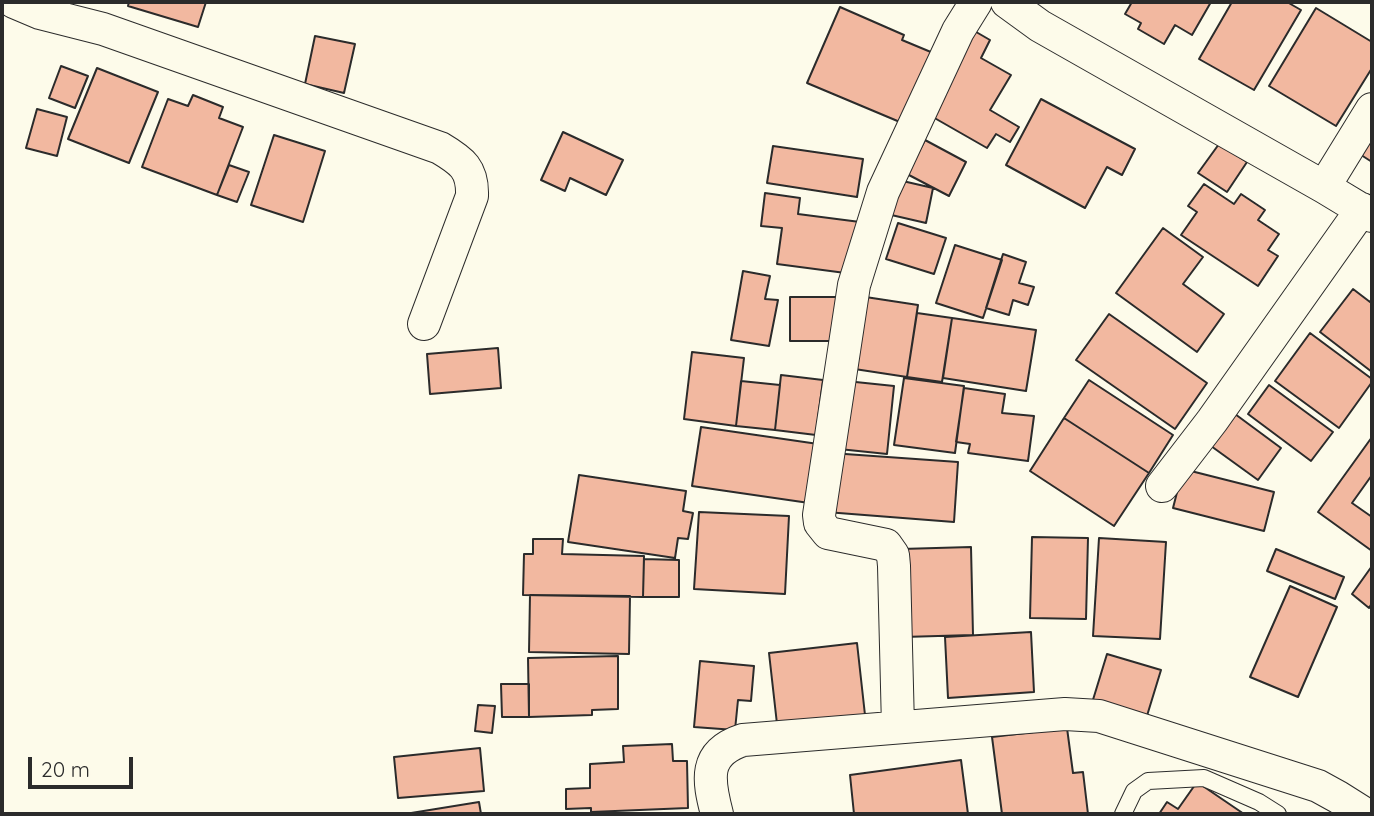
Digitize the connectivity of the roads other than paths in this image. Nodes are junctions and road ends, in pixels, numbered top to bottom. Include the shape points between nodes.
1 (14, 2) edge
2 (976, 2) edge
3 (1007, 2) edge
4 (1372, 109) edge
5 (1324, 187) junction
6 (1367, 213) edge
7 (424, 324) dead end
8 (1162, 486) dead end
9 (898, 727) junction
10 (717, 814) edge
11 (1123, 814) edge
12 (1278, 814) edge
13 (1365, 814) edge

1 - 7 street via 103,29 452,155 465,166 472,196
2 - 9 street via 883,192 855,285 819,514 828,533 886,545 893,555
3 - 5 street via 1040,26
4 - 5 street
5 - 6 street
6 - 8 street
9 - 10 street via 732,744 720,752 710,772
9 - 13 street via 1065,713 1099,716 1318,786
11 - 12 lane via 1134,791 1148,781 1204,778

